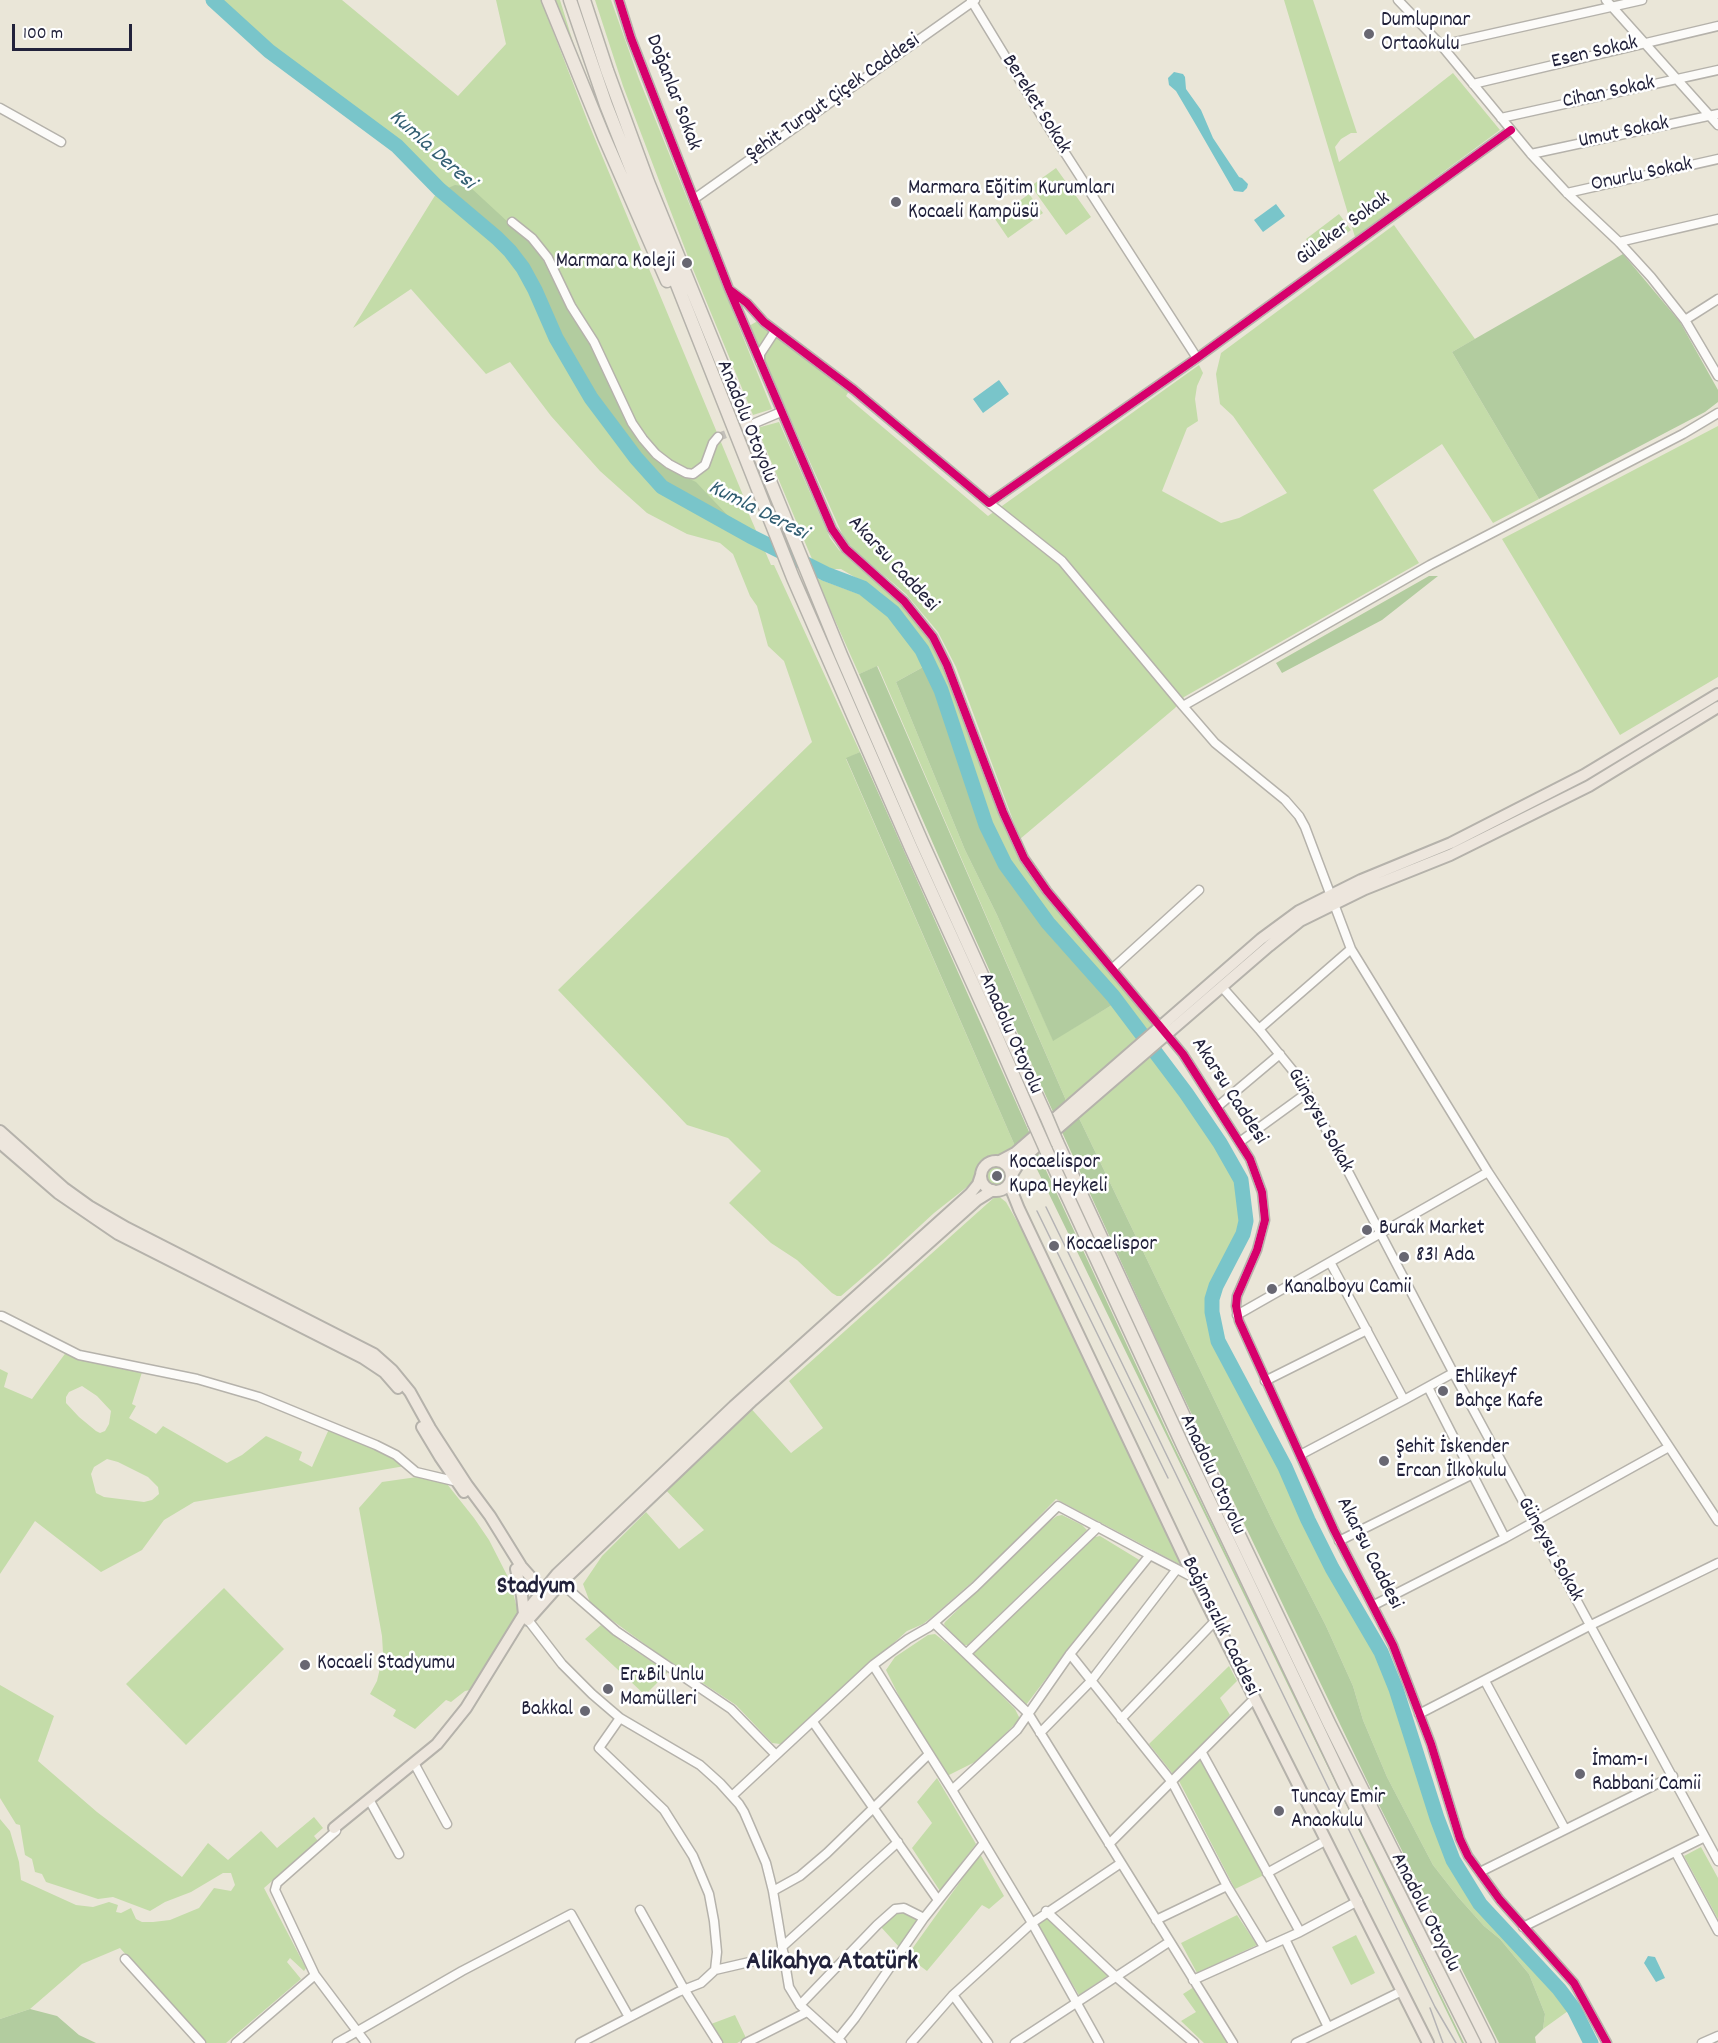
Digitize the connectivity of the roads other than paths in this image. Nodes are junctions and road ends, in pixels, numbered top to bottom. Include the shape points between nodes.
1 (548, 0) edge
2 (570, 0) edge
3 (584, 0) edge
4 (619, 0) edge
5 (1399, 0) edge
6 (1642, 0) edge
7 (973, 1) edge
8 (1610, 3) edge
9 (1718, 27) edge
10 (1645, 42) junction
11 (1442, 45) junction
12 (1718, 70) edge
13 (1677, 79) junction
14 (1473, 84) junction
15 (0, 108) edge
16 (1714, 115) edge
17 (1501, 118) junction
18 (1718, 125) edge
19 (1511, 130) junction
20 (61, 142) dead end
21 (1530, 154) junction
22 (1718, 159) edge
23 (1567, 193) junction
24 (694, 199) junction
25 (1718, 219) edge
26 (512, 222) dead end
27 (1619, 242) junction
28 (729, 289) junction
29 (1718, 299) edge
30 (1686, 320) junction
31 (775, 330) junction
32 (1197, 358) junction
33 (761, 367) junction
34 (1718, 376) edge
35 (715, 382) junction
36 (781, 412) junction
37 (1718, 413) edge
38 (755, 423) tunnel mouth
39 (718, 437) tunnel mouth
40 (989, 504) junction
41 (1718, 694) edge
42 (1183, 706) junction
43 (1718, 707) edge
44 (1199, 890) dead end
45 (1332, 900) junction
46 (1351, 949) junction
47 (1113, 968) junction
48 (1222, 987) junction
49 (1164, 1029) junction
50 (1259, 1029) junction
51 (1280, 1054) junction
52 (1110, 1077) junction
53 (1307, 1093) junction
54 (1217, 1107) junction
55 (0, 1131) edge
56 (1240, 1141) junction
57 (0, 1143) edge
58 (1052, 1146) junction
59 (1000, 1161) junction
60 (1488, 1172) junction
61 (981, 1175) junction
62 (1010, 1180) junction
63 (996, 1190) junction
64 (1018, 1207) junction
65 (1380, 1233) junction
66 (1330, 1262) junction
67 (1, 1315) edge
68 (1237, 1315) junction
69 (1367, 1330) junction
70 (1453, 1373) junction
71 (1264, 1381) junction
72 (1428, 1387) junction
73 (1404, 1400) junction
74 (737, 1409) junction
75 (1669, 1447) junction
76 (1300, 1455) junction
77 (1473, 1474) junction
78 (461, 1482) junction
79 (1718, 1521) edge
80 (1533, 1522) junction
81 (1098, 1527) junction
82 (1505, 1538) junction
83 (1339, 1541) junction
84 (1150, 1555) junction
85 (1718, 1563) edge
86 (519, 1568) junction
87 (1177, 1569) junction
88 (1194, 1578) junction
89 (559, 1579) junction
90 (543, 1598) junction
91 (1374, 1605) junction
92 (526, 1617) junction
93 (1215, 1622) junction
94 (934, 1623) junction
95 (1591, 1625) junction
96 (967, 1653) junction
97 (1070, 1654) junction
98 (873, 1665) junction
99 (1091, 1681) junction
100 (1485, 1681) junction
101 (1254, 1699) junction
102 (1028, 1713) junction
103 (1419, 1714) junction
104 (620, 1718) junction
105 (1121, 1719) junction
106 (813, 1722) junction
107 (1040, 1733) junction
108 (1202, 1753) junction
109 (929, 1754) junction
110 (776, 1755) junction
111 (416, 1765) junction
112 (1673, 1776) junction
113 (1172, 1782) junction
114 (952, 1790) junction
115 (732, 1796) junction
116 (371, 1803) junction
117 (875, 1809) junction
118 (447, 1824) dead end
119 (1565, 1829) junction
120 (335, 1830) junction
121 (1705, 1837) junction
122 (1325, 1841) junction
123 (898, 1842) junction
124 (984, 1843) junction
125 (1109, 1844) junction
126 (1676, 1853) junction
127 (399, 1854) dead end
128 (1718, 1861) edge
129 (1121, 1863) junction
130 (1267, 1872) junction
131 (1480, 1872) junction
132 (1227, 1886) junction
133 (773, 1891) junction
134 (938, 1900) junction
135 (1358, 1901) junction
136 (640, 1910) dead end
137 (1046, 1911) junction
138 (924, 1918) junction
139 (1156, 1920) junction
140 (1032, 1923) junction
141 (1523, 1927) junction
142 (1718, 1931) edge
143 (1299, 1932) junction
144 (1285, 1939) junction
145 (1169, 1942) junction
146 (1264, 1947) junction
147 (783, 1950) junction
148 (125, 1959) dead end
149 (716, 1970) junction
150 (315, 1975) junction
151 (1115, 1976) junction
152 (1193, 1980) junction
153 (684, 1989) junction
154 (1402, 1991) junction
155 (953, 1995) junction
156 (1077, 2003) junction
157 (800, 2005) junction
158 (807, 2012) junction
159 (629, 2018) junction
160 (1328, 2027) junction
161 (356, 2031) junction
162 (1718, 2036) edge
163 (840, 2041) edge
164 (201, 2043) edge
165 (236, 2043) edge
166 (338, 2043) edge
167 (366, 2043) edge
168 (580, 2043) edge
169 (718, 2043) edge
170 (746, 2043) edge
171 (911, 2043) edge
172 (988, 2043) edge
173 (1015, 2043) edge
174 (1099, 2043) edge
175 (1194, 2043) edge
176 (1233, 2043) edge
177 (1296, 2043) edge
178 (1428, 2043) edge
179 (1474, 2043) edge
180 (1489, 2043) edge
181 (1607, 2043) edge
182 (1702, 2043) edge

1 - 35 highway via 650,245
2 - 35 highway, Anadolu Otoyolu via 606,105
3 - 58 highway, Anadolu Otoyolu, bridge via 648,182 787,524 922,842 1046,1116
4 - 24 street, Doğanlar Sokak
5 - 11 street
6 - 8 street
7 - 24 street, Şehit Turgut Çiçek Caddesi
7 - 32 street, Bereket Sokak via 1047,126
8 - 10 street
8 - 11 street
9 - 10 street, Esen Sokak
10 - 13 street
10 - 14 street, Esen Sokak
11 - 14 street
12 - 13 street, Cihan Sokak
13 - 16 street
13 - 17 street, Cihan Sokak
14 - 17 street
15 - 20 street
16 - 18 street
16 - 21 street, Umut Sokak
17 - 19 street
19 - 21 street
19 - 32 street, Güleker Sokak
21 - 23 street
22 - 23 street, Onurlu Sokak
23 - 27 street
24 - 28 street, Akarsu Caddesi
25 - 27 street
26 - 39 street via 548,258 632,423 656,454 693,474 705,465
27 - 30 street
28 - 31 street
28 - 33 street, Akarsu Caddesi
29 - 30 street
30 - 34 street
31 - 33 street via 760,354
31 - 40 street via 854,390
32 - 40 street, Güleker Sokak
33 - 36 street, Akarsu Caddesi
35 - 58 highway, Anadolu Otoyolu, bridge via 793,578 910,848 1034,1123
36 - 38 street
36 - 47 street, Akarsu Caddesi via 832,530 846,549 915,612 940,649 1024,858
37 - 42 street via 1430,565
40 - 42 street via 1062,561
41 - 45 main road via 1584,776 1451,843 1361,880
42 - 45 street via 1215,743 1299,816
43 - 45 main road via 1589,786 1450,855
44 - 47 street
45 - 46 street
45 - 48 main road via 1300,921
45 - 49 main road via 1299,911 1261,939
46 - 50 street
46 - 60 street
47 - 49 street, Akarsu Caddesi
48 - 49 main road
48 - 50 street, Güneysu Sokak
49 - 52 main road
49 - 54 street, Akarsu Caddesi
50 - 51 street, Güneysu Sokak
51 - 53 street, Güneysu Sokak
51 - 54 street
52 - 59 main road
52 - 62 main road via 1021,1160
53 - 56 street
53 - 65 street, Güneysu Sokak
54 - 56 street, Akarsu Caddesi
55 - 78 main road via 89,1206 374,1354 410,1392
56 - 68 street, Akarsu Caddesi via 1262,1192 1264,1220 1257,1250 1239,1288
57 - 78 main road via 58,1193 118,1234 384,1372
58 - 179 highway, Anadolu Otoyolu via 1188,1455 1350,1796
58 - 180 highway, Anadolu Otoyolu via 1329,1723
59 - 61 main road via 989,1163
59 - 62 main road via 1007,1165
60 - 65 street
60 - 75 street
61 - 63 main road via 984,1184
61 - 74 main road via 970,1194
62 - 63 main road
62 - 64 main road, Bağımsızlık Caddesi
63 - 64 main road
63 - 74 main road via 977,1200
64 - 88 main road, Bağımsızlık Caddesi
65 - 66 street
65 - 70 street, Güneysu Sokak
66 - 68 street
66 - 69 street
67 - 78 street via 79,1354 197,1379 292,1409 396,1455 416,1472
68 - 71 street, Akarsu Caddesi
69 - 71 street
69 - 73 street
70 - 72 street
70 - 80 street, Güneysu Sokak
71 - 76 street, Akarsu Caddesi
72 - 73 street
72 - 77 street
73 - 76 street
74 - 89 main road
75 - 79 street
75 - 80 street
76 - 83 street, Akarsu Caddesi
77 - 82 street
77 - 83 street
78 - 86 main road
80 - 82 street
80 - 95 street, Güneysu Sokak
81 - 84 street
81 - 94 street via 1058,1506
81 - 96 street
82 - 91 street
83 - 91 street, Akarsu Caddesi
84 - 87 street
84 - 97 street
85 - 95 street
86 - 89 main road
86 - 90 main road
86 - 92 main road
87 - 88 street
87 - 99 street
88 - 93 main road, Bağımsızlık Caddesi
89 - 90 main road
89 - 110 street via 616,1631 731,1709
90 - 92 main road
91 - 103 street, Akarsu Caddesi
92 - 104 street via 571,1674
92 - 111 main road via 466,1708
93 - 101 main road, Bağımsızlık Caddesi
93 - 105 street
94 - 96 street
94 - 98 street
95 - 100 street
95 - 112 street, Güneysu Sokak
96 - 102 street
97 - 99 street
97 - 102 street
98 - 106 street
98 - 109 street
99 - 105 street
99 - 107 street
100 - 103 street
100 - 119 street
101 - 108 street
101 - 122 main road, Bağımsızlık Caddesi
102 - 107 street
102 - 114 street via 1017,1730
103 - 131 street, Akarsu Caddesi via 1460,1839
104 - 115 street via 694,1761
104 - 149 street via 598,1748 664,1810 693,1856 712,1912
105 - 113 street
106 - 110 street
106 - 117 street
107 - 125 street
108 - 113 street
108 - 130 street
109 - 114 street
109 - 117 street
110 - 115 street
111 - 116 main road
111 - 118 street
111 - 120 main road
112 - 119 street
112 - 121 street, Güneysu Sokak
113 - 125 street
113 - 132 street
114 - 124 street
115 - 133 street via 757,1840
116 - 120 main road
116 - 127 street
117 - 123 street
117 - 133 street via 807,1870
119 - 131 street
120 - 150 street via 277,1883 275,1890
121 - 126 street
121 - 128 street, Güneysu Sokak
122 - 130 street
122 - 135 main road, Bağımsızlık Caddesi
123 - 134 street
123 - 147 street
124 - 134 street
124 - 140 street
125 - 129 street
126 - 141 street
126 - 142 street
129 - 137 street
129 - 139 street
130 - 143 street
131 - 141 street, Akarsu Caddesi
132 - 139 street
132 - 146 street
133 - 147 street
134 - 138 street
135 - 143 street
135 - 154 main road, Bağımsızlık Caddesi
136 - 153 street
137 - 140 street
137 - 151 street
138 - 157 street via 904,1908 895,1909
138 - 163 street
139 - 145 street
140 - 155 street
140 - 156 street
141 - 181 street, Akarsu Caddesi via 1574,1983
143 - 144 street
144 - 146 street
144 - 160 street
145 - 151 street
145 - 152 street
146 - 152 street
147 - 149 street
147 - 157 street via 789,1987
148 - 164 street
149 - 153 street via 701,1983
150 - 161 street
150 - 165 street
151 - 156 street
151 - 175 street
152 - 176 street
153 - 159 street
153 - 169 street
154 - 160 street
154 - 178 main road, Bağımsızlık Caddesi
155 - 171 street
155 - 172 street
156 - 173 street
156 - 174 street
157 - 158 street
158 - 163 street
158 - 170 street
159 - 161 street via 571,1914
159 - 168 street
160 - 177 street
161 - 166 street
161 - 167 street
162 - 182 street

